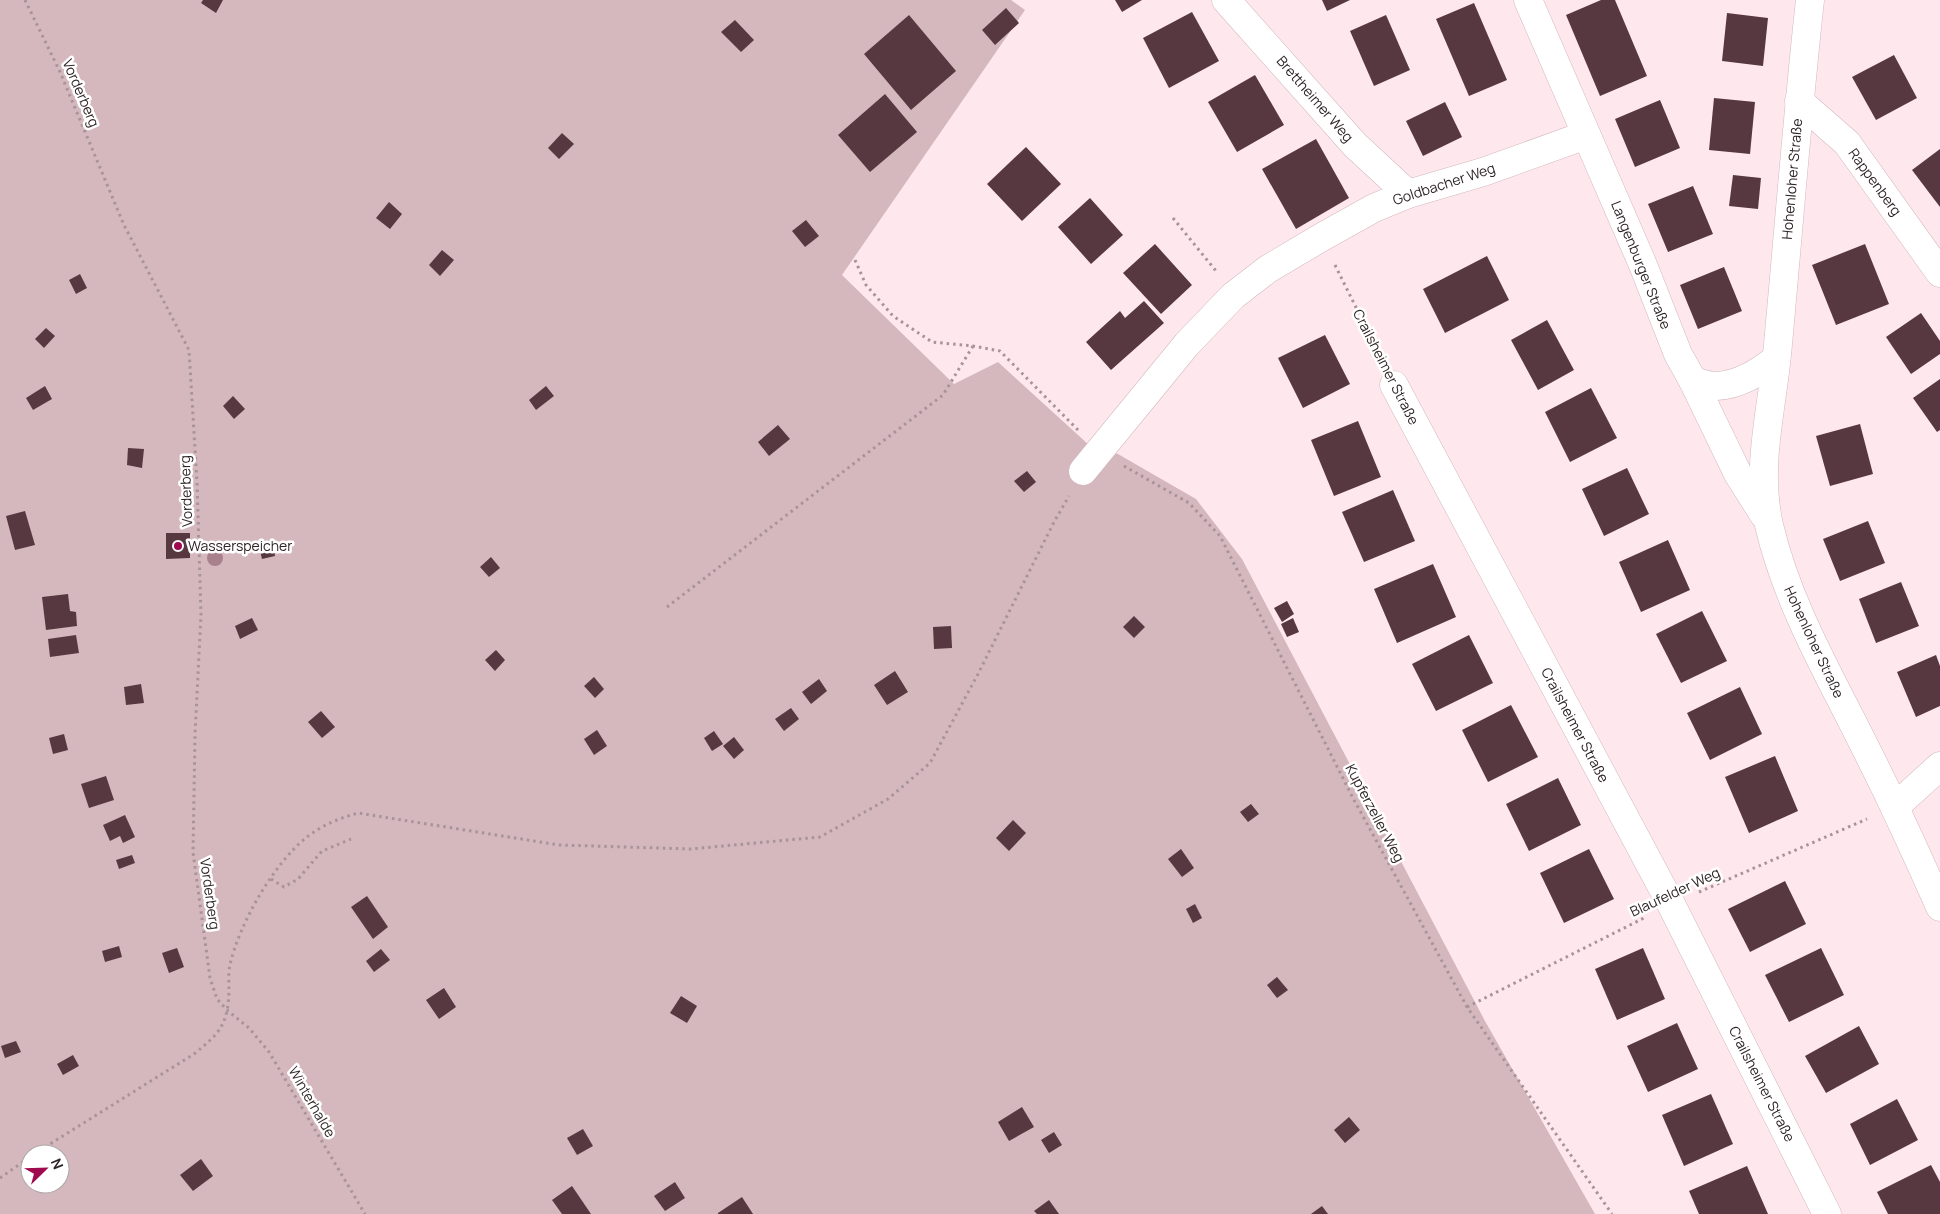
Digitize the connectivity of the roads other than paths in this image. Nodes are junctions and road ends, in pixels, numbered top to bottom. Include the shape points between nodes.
1 (1226, 0) edge
2 (1528, 0) edge
3 (1810, 0) edge
4 (1799, 101) junction
5 (1586, 135) junction
6 (1408, 194) junction
7 (1940, 273) edge
8 (1776, 359) junction
9 (1693, 381) junction
10 (1394, 385) road end
11 (1091, 461) road end
12 (1769, 523) junction
13 (1940, 766) edge
14 (1896, 806) junction
15 (1940, 907) edge
16 (1828, 1214) edge

1 - 6 street, Brettheimer Weg via 1355,145
2 - 5 street, Langenburger Straße
3 - 4 street, Hohenloher Straße
4 - 7 street, Rappenberg via 1847,143
4 - 8 street, Hohenloher Straße
5 - 6 street, Goldbacher Weg via 1483,172
5 - 9 street, Langenburger Straße via 1678,354
6 - 11 street, Goldbacher Weg via 1322,236 1268,269 1233,296 1187,344
8 - 9 street via 1756,374 1738,381 1716,386
8 - 12 street, Hohenloher Straße via 1764,450 1763,484
9 - 12 street, Langenburger Straße via 1738,474
10 - 16 street, Crailsheimer Straße via 1671,904
12 - 14 street, Hohenloher Straße via 1780,569 1802,624
13 - 14 street
14 - 15 street, Hohenloher Straße

